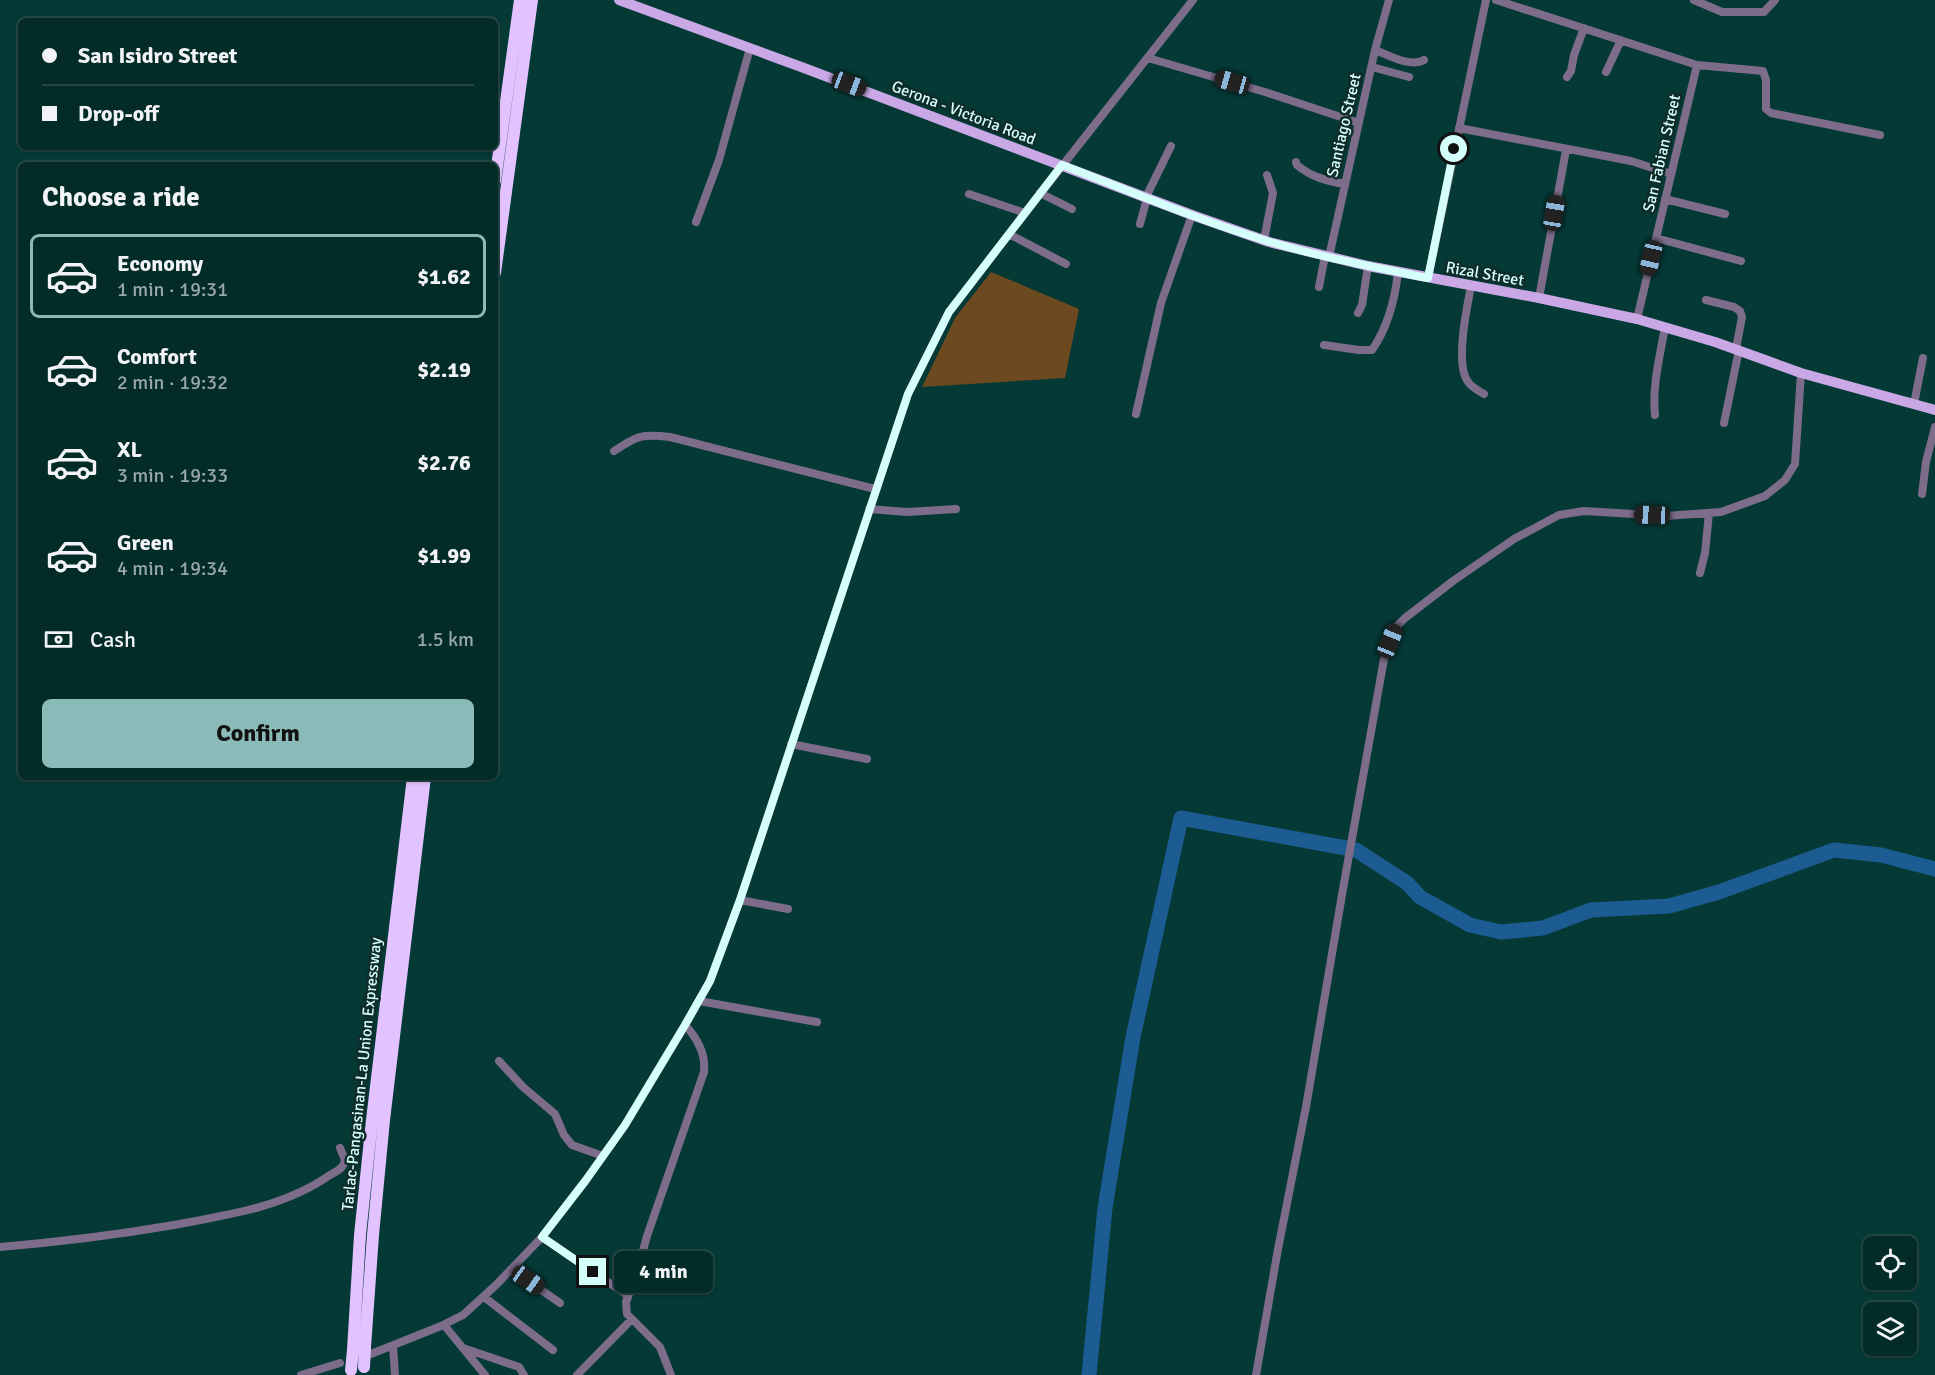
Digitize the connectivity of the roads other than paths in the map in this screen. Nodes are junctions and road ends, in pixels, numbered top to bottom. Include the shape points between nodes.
1 (519, 0) edge
2 (532, 0) edge
3 (619, 0) edge
4 (1193, 0) edge
5 (1389, 0) edge
6 (1486, 0) edge
7 (1496, 0) edge
8 (1694, 0) edge
9 (1775, 0) edge
10 (1584, 28) junction
11 (1622, 40) junction
12 (750, 48) junction
13 (1375, 50) junction
14 (1148, 58) junction
15 (1424, 60) dead end
16 (1697, 65) junction
17 (1372, 67) junction
18 (1606, 72) dead end
19 (1409, 77) dead end
20 (1568, 77) dead end
21 (1359, 123) junction
22 (1459, 128) junction
23 (1880, 135) dead end
24 (1171, 146) dead end
25 (1566, 150) junction
26 (498, 162) edge
27 (1296, 162) dead end
28 (1062, 165) junction
29 (1671, 174) junction
30 (1267, 175) dead end
31 (1345, 184) junction
32 (969, 194) dead end
33 (1040, 194) junction
34 (1147, 198) junction
35 (1665, 199) junction
36 (1072, 209) dead end
37 (1025, 213) junction
38 (1725, 214) dead end
39 (1192, 215) junction
40 (696, 222) dead end
41 (1140, 224) dead end
42 (1009, 234) junction
43 (1656, 238) junction
44 (1264, 240) junction
45 (498, 251) edge
46 (1327, 256) junction
47 (1741, 261) dead end
48 (1066, 264) dead end
49 (1368, 266) junction
50 (1398, 272) junction
51 (1428, 278) junction
52 (1472, 286) junction
53 (1319, 287) dead end
54 (1539, 298) junction
55 (1706, 300) dead end
56 (1358, 313) dead end
57 (1637, 319) junction
58 (1665, 327) junction
59 (1324, 345) dead end
60 (1738, 350) junction
61 (1923, 358) dead end
62 (1801, 373) junction
63 (1484, 394) dead end
64 (1914, 404) junction
65 (1935, 410) edge
66 (1136, 414) dead end
67 (1655, 415) dead end
68 (1724, 423) dead end
69 (1935, 427) edge
70 (614, 451) dead end
71 (876, 489) junction
72 (1922, 494) dead end
73 (869, 509) junction
74 (956, 509) dead end
75 (1709, 513) junction
76 (1700, 573) dead end
77 (791, 744) junction
78 (867, 759) dead end
79 (413, 780) edge
80 (425, 780) edge
81 (740, 900) junction
82 (788, 909) dead end
83 (699, 1000) junction
84 (817, 1022) dead end
85 (685, 1025) junction
86 (499, 1061) dead end
87 (340, 1148) dead end
88 (603, 1156) junction
89 (542, 1237) junction
90 (0, 1247) edge
91 (511, 1269) junction
92 (627, 1295) junction
93 (484, 1297) junction
94 (560, 1303) dead end
95 (632, 1319) junction
96 (444, 1325) junction
97 (393, 1346) junction
98 (463, 1348) junction
99 (368, 1350) junction
100 (554, 1350) dead end
101 (340, 1363) dead end
102 (364, 1371) edge
103 (351, 1373) edge
104 (301, 1375) edge
105 (395, 1375) edge
106 (485, 1375) edge
107 (524, 1375) edge
108 (577, 1375) edge
109 (671, 1375) edge
110 (1256, 1375) edge

1 - 26 highway
2 - 45 highway
3 - 12 main road, Gerona - Victoria Road
4 - 14 street
5 - 13 street, Santiago Street
6 - 22 street
7 - 10 street
8 - 9 street via 1722,12 1743,13 1764,12
10 - 11 street
10 - 20 street
11 - 16 street
11 - 18 street
12 - 28 main road, Gerona - Victoria Road
12 - 40 street via 719,160
13 - 15 street via 1409,63
13 - 17 street, Santiago Street
14 - 21 street
14 - 28 street
16 - 23 street via 1763,71 1766,109 1771,113
16 - 29 street, San Fabian Street
17 - 19 street
17 - 21 street, Santiago Street
21 - 31 street, Santiago Street
22 - 25 street
22 - 51 street
24 - 34 street
25 - 29 street via 1631,161
25 - 54 street
27 - 31 street via 1316,177
28 - 33 street
28 - 34 main road, Rizal Street
29 - 35 street, San Fabian Street
30 - 44 street via 1273,193
31 - 46 street, Santiago Street
32 - 37 street
33 - 36 street
33 - 37 street
34 - 39 main road, Rizal Street
34 - 41 street
35 - 38 street
35 - 43 street, San Fabian Street
37 - 42 street
39 - 44 main road, Rizal Street
39 - 66 street via 1161,303
42 - 48 street
42 - 71 street via 949,312 924,359
43 - 47 street
43 - 57 street, San Fabian Street
44 - 46 main road, Rizal Street
46 - 49 main road, Rizal Street
46 - 53 street, Santiago Street
49 - 50 main road, Rizal Street
49 - 56 street
50 - 51 main road, Rizal Street
50 - 59 street via 1388,317 1372,350
51 - 52 main road, Rizal Street
52 - 54 main road, Rizal Street
52 - 63 street via 1463,328 1464,370 1467,382
54 - 57 main road, Rizal Street
55 - 60 street via 1740,311
57 - 58 main road, Rizal Street
58 - 60 main road, Rizal Street
58 - 67 street via 1657,367
60 - 62 main road, Rizal Street
60 - 68 street
61 - 64 street
62 - 64 main road
62 - 75 street via 1795,464 1791,473 1765,496
64 - 65 main road
69 - 72 street
70 - 71 street via 644,435 670,437
71 - 73 street
73 - 74 street
73 - 77 street
75 - 76 street
75 - 110 street via 1666,516 1584,511 1559,515 1523,533 1453,581 1395,628 1384,659
77 - 78 street
77 - 81 street
79 - 103 highway, Tarlac-Pangasinan-La Union Expressway, bridge via 370,1131
80 - 99 highway, Tarlac-Pangasinan-La Union Expressway via 384,1120
81 - 82 street
81 - 83 street
83 - 84 street
83 - 85 street
85 - 88 street
85 - 92 street via 698,1042 704,1072
86 - 88 street via 555,1114 572,1145
87 - 90 street via 345,1160 343,1167 312,1187 272,1203 150,1229
88 - 89 street
89 - 91 street
89 - 92 street
91 - 93 street
91 - 94 street
92 - 95 street via 627,1314
93 - 96 street
93 - 100 street
95 - 108 street
95 - 109 street via 660,1347
96 - 97 street
96 - 98 street
97 - 99 street
97 - 105 street
98 - 106 street
98 - 107 street via 519,1367
99 - 102 highway, Tarlac-Pangasinan-La Union Expressway, bridge
101 - 104 street

